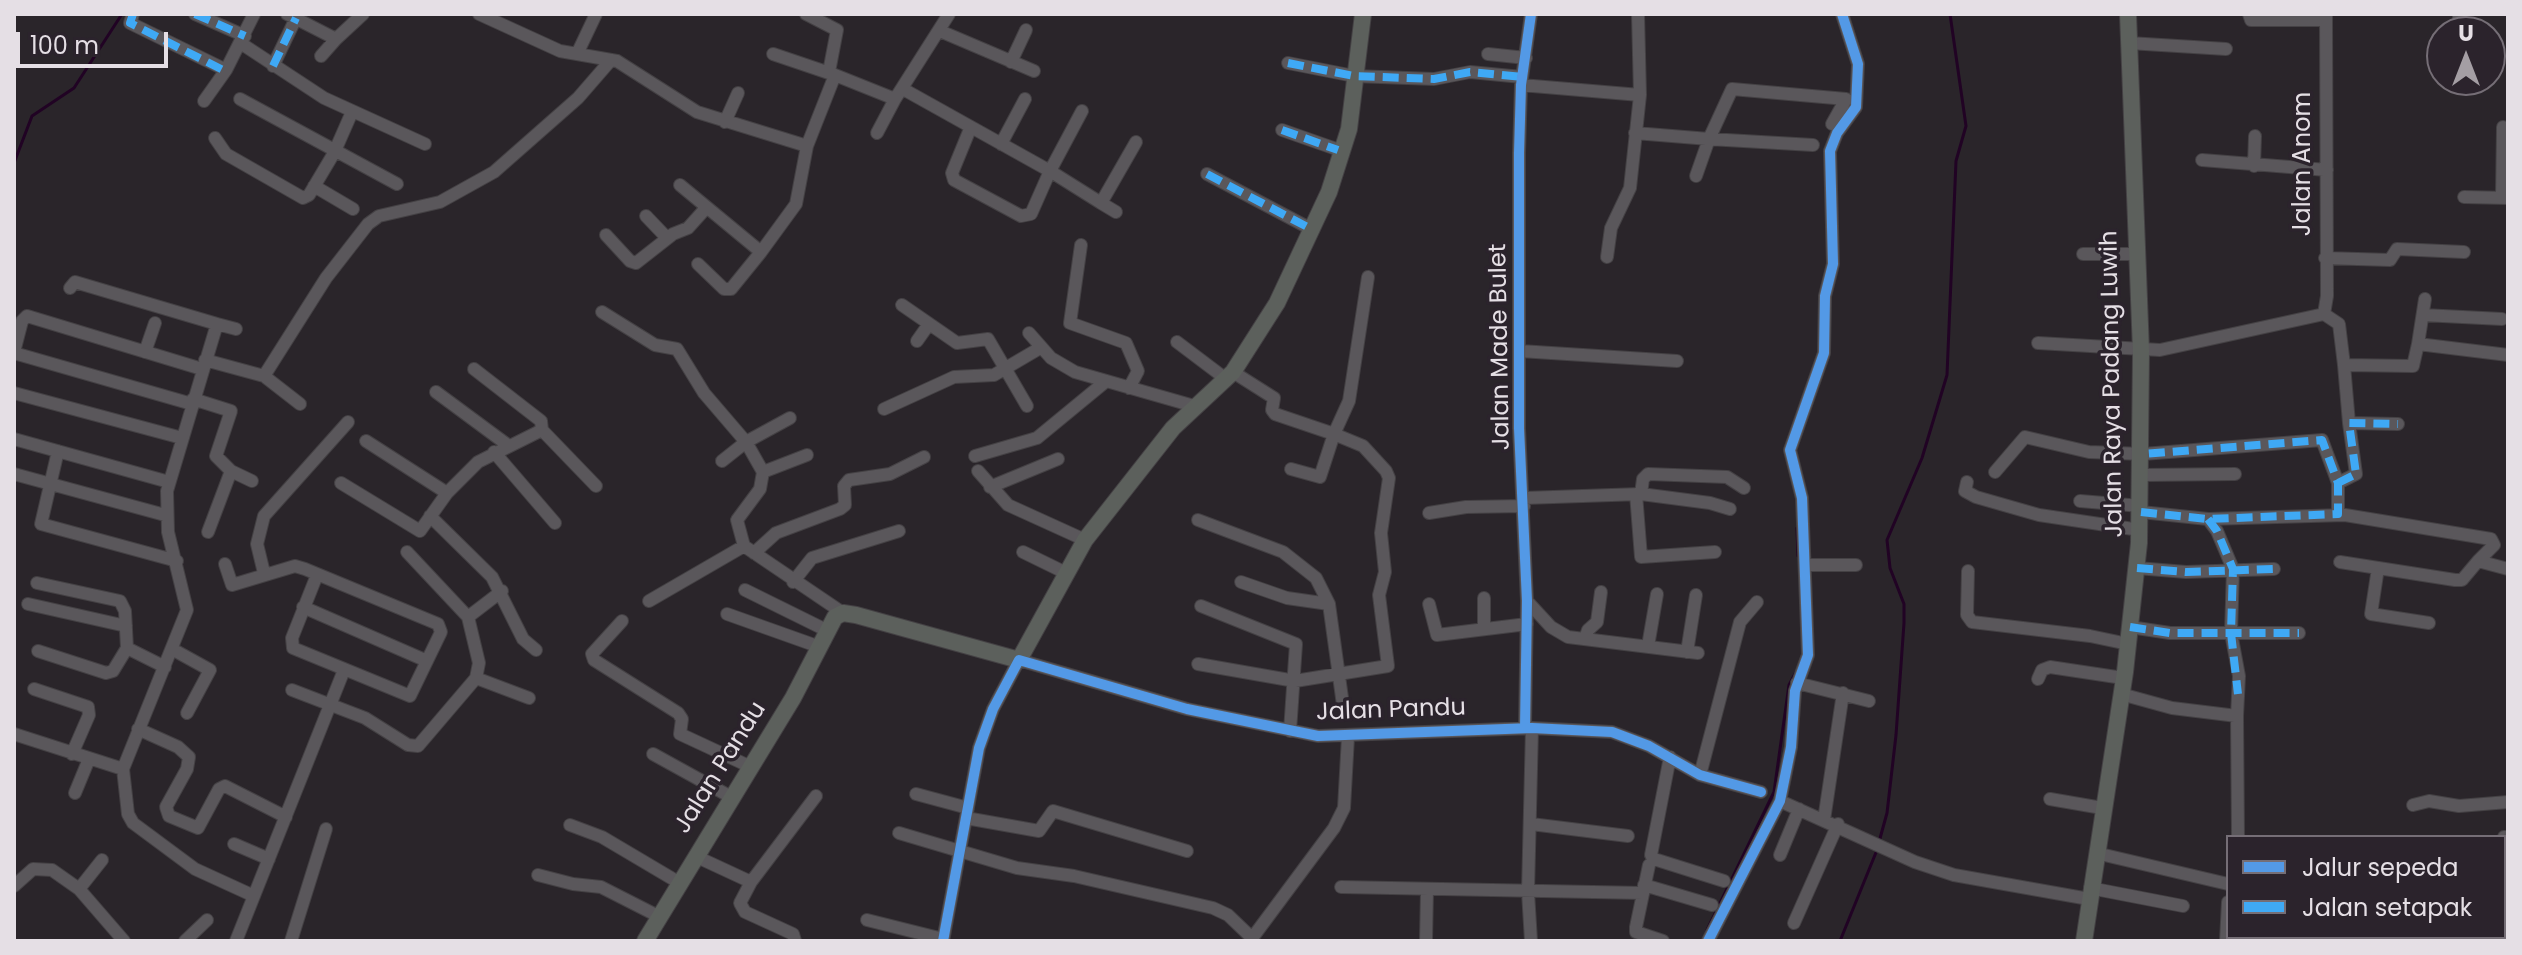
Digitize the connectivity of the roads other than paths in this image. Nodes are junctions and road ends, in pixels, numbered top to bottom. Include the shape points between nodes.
1 (133, 14) edge
2 (195, 14) edge
3 (254, 14) edge
4 (363, 14) edge
5 (479, 14) edge
6 (596, 14) edge
7 (806, 14) edge
8 (949, 14) edge
9 (1363, 14) edge
10 (1531, 14) edge
11 (1638, 14) edge
12 (1842, 14) edge
13 (2128, 14) edge
14 (2249, 14) edge
15 (291, 16) edge
16 (2326, 17) edge
17 (1026, 30) dead end
18 (940, 31) junction
19 (336, 39) junction
20 (244, 40) junction
21 (2129, 43) junction
22 (2226, 49) dead end
23 (577, 54) junction
24 (773, 54) dead end
25 (1488, 54) dead end
26 (321, 56) dead end
27 (1526, 58) junction
28 (611, 60) junction
29 (1011, 62) junction
30 (1288, 63) dead end
31 (273, 66) junction
32 (226, 70) junction
33 (1034, 71) dead end
34 (832, 74) junction
35 (1354, 76) junction
36 (1521, 81) junction
37 (738, 93) dead end
38 (899, 94) junction
39 (1640, 95) junction
40 (240, 99) dead end
41 (1025, 99) dead end
42 (204, 101) dead end
43 (1082, 111) dead end
44 (352, 112) junction
45 (725, 122) junction
46 (1832, 124) dead end
47 (2503, 127) dead end
48 (970, 129) junction
49 (1282, 130) dead end
50 (877, 133) dead end
51 (1635, 133) junction
52 (2255, 136) dead end
53 (215, 138) dead end
54 (1709, 139) junction
55 (1136, 142) dead end
56 (425, 144) dead end
57 (1001, 144) junction
58 (1813, 145) dead end
59 (807, 146) junction
60 (1342, 151) junction
61 (334, 153) junction
62 (2202, 160) dead end
63 (2254, 166) junction
64 (2327, 170) junction
65 (1050, 171) junction
66 (1207, 174) dead end
67 (1696, 176) dead end
68 (397, 184) dead end
69 (680, 185) dead end
70 (314, 186) junction
71 (2464, 197) dead end
72 (2505, 198) edge
73 (1101, 203) junction
74 (706, 208) junction
75 (353, 209) dead end
76 (1116, 212) dead end
77 (646, 216) dead end
78 (1313, 230) junction
79 (606, 235) dead end
80 (667, 238) junction
81 (1081, 245) dead end
82 (759, 250) junction
83 (2464, 252) dead end
84 (2083, 254) dead end
85 (2136, 254) junction
86 (1607, 257) dead end
87 (2325, 258) junction
88 (698, 264) dead end
89 (1368, 277) dead end
90 (70, 288) dead end
91 (2425, 299) dead end
92 (902, 305) dead end
93 (602, 312) dead end
94 (2324, 314) junction
95 (2423, 315) junction
96 (2502, 319) dead end
97 (155, 323) dead end
98 (217, 324) junction
99 (929, 324) junction
100 (236, 329) dead end
101 (1029, 333) dead end
102 (917, 341) dead end
103 (1177, 342) dead end
104 (2038, 343) dead end
105 (2418, 344) junction
106 (1040, 348) junction
107 (1520, 351) junction
108 (2141, 351) junction
109 (14, 352) edge
110 (145, 352) junction
111 (2508, 355) edge
112 (1677, 361) dead end
113 (204, 365) junction
114 (2344, 365) junction
115 (1006, 368) junction
116 (474, 369) dead end
117 (1230, 375) junction
118 (264, 376) junction
119 (1105, 382) junction
120 (1129, 388) junction
121 (436, 392) dead end
122 (14, 393) edge
123 (192, 402) junction
124 (300, 404) dead end
125 (1027, 406) dead end
126 (1194, 406) junction
127 (884, 409) dead end
128 (790, 418) dead end
129 (348, 422) dead end
130 (2349, 423) junction
131 (2398, 424) dead end
132 (542, 430) junction
133 (1334, 434) junction
134 (182, 438) junction
135 (14, 439) edge
136 (366, 441) dead end
137 (746, 442) junction
138 (509, 446) junction
139 (58, 451) junction
140 (494, 452) junction
141 (2143, 454) junction
142 (807, 455) dead end
143 (975, 456) dead end
144 (924, 457) dead end
145 (1058, 459) dead end
146 (722, 461) dead end
147 (1291, 469) dead end
148 (231, 471) junction
149 (978, 471) dead end
150 (763, 472) junction
151 (1995, 472) dead end
152 (14, 474) edge
153 (2235, 474) dead end
154 (2142, 475) junction
155 (252, 481) dead end
156 (169, 482) junction
157 (1967, 482) dead end
158 (341, 483) dead end
159 (2338, 483) junction
160 (49, 484) junction
161 (596, 486) dead end
162 (990, 487) junction
163 (1744, 488) dead end
164 (447, 493) junction
165 (1638, 494) junction
166 (2080, 501) dead end
167 (1524, 502) junction
168 (1730, 509) dead end
169 (2141, 509) junction
170 (1429, 513) dead end
171 (2338, 514) junction
172 (165, 515) junction
173 (430, 516) junction
174 (2208, 519) junction
175 (1198, 520) dead end
176 (555, 523) dead end
177 (2140, 530) junction
178 (899, 531) dead end
179 (208, 532) dead end
180 (744, 540) junction
181 (1085, 540) junction
182 (407, 552) dead end
183 (1023, 552) dead end
184 (1715, 552) dead end
185 (177, 561) junction
186 (2478, 561) junction
187 (2340, 562) dead end
188 (225, 564) dead end
189 (1806, 565) junction
190 (1856, 565) dead end
191 (2137, 568) junction
192 (2378, 568) junction
193 (2233, 569) junction
194 (2274, 569) dead end
195 (2508, 569) edge
196 (1968, 571) dead end
197 (264, 573) junction
198 (1066, 573) junction
199 (317, 575) junction
200 (793, 582) junction
201 (1241, 582) dead end
202 (37, 583) dead end
203 (745, 590) dead end
204 (502, 591) junction
205 (1601, 592) dead end
206 (1657, 594) dead end
207 (1696, 595) dead end
208 (1484, 598) dead end
209 (649, 601) dead end
210 (1527, 601) junction
211 (1757, 602) dead end
212 (28, 604) dead end
213 (1329, 604) junction
214 (1429, 604) dead end
215 (1201, 606) dead end
216 (303, 607) junction
217 (843, 613) junction
218 (727, 614) dead end
219 (468, 617) junction
220 (622, 621) dead end
221 (2429, 623) dead end
222 (1527, 624) junction
223 (126, 626) junction
224 (1484, 629) junction
225 (826, 630) junction
226 (2231, 633) junction
227 (2299, 633) dead end
228 (2129, 636) junction
229 (1585, 639) junction
230 (817, 646) junction
231 (1648, 646) junction
232 (127, 648) junction
233 (172, 649) junction
234 (536, 650) dead end
235 (38, 651) dead end
236 (1020, 659) junction
237 (427, 661) junction
238 (1198, 664) dead end
239 (165, 667) junction
240 (344, 670) junction
241 (1339, 676) junction
242 (476, 678) junction
243 (2038, 679) dead end
244 (1295, 681) junction
245 (1797, 683) junction
246 (2122, 686) junction
247 (34, 689) dead end
248 (292, 690) dead end
249 (1843, 693) junction
250 (529, 698) dead end
251 (1869, 701) dead end
252 (330, 703) junction
253 (1343, 705) dead end
254 (187, 713) dead end
255 (2237, 716) junction
256 (1528, 728) junction
257 (138, 729) junction
258 (1290, 731) junction
259 (14, 734) edge
260 (1348, 737) junction
261 (72, 754) junction
262 (653, 754) dead end
263 (1670, 757) junction
264 (89, 759) junction
265 (751, 767) junction
266 (123, 769) junction
267 (1700, 775) junction
268 (1761, 792) dead end
269 (75, 793) dead end
270 (916, 794) dead end
271 (816, 796) dead end
272 (731, 797) junction
273 (2050, 799) dead end
274 (1780, 801) junction
275 (2508, 802) edge
276 (2413, 805) dead end
277 (2102, 808) junction
278 (1799, 809) junction
279 (967, 813) junction
280 (286, 817) junction
281 (1831, 822) junction
282 (1531, 824) junction
283 (570, 825) dead end
284 (326, 829) dead end
285 (899, 833) dead end
286 (2238, 835) edge
287 (1628, 836) dead end
288 (234, 844) dead end
289 (960, 851) junction
290 (1187, 851) dead end
291 (2096, 853) junction
292 (1780, 855) dead end
293 (695, 856) junction
294 (269, 859) junction
295 (102, 860) dead end
296 (1649, 865) dead end
297 (538, 875) dead end
298 (1724, 881) dead end
299 (678, 882) junction
300 (751, 882) junction
301 (2226, 884) edge
302 (14, 886) edge
303 (1341, 887) dead end
304 (79, 889) junction
305 (1644, 889) junction
306 (1427, 890) junction
307 (1528, 892) junction
308 (2089, 893) junction
309 (254, 896) junction
310 (1712, 905) dead end
311 (2183, 906) dead end
312 (658, 916) junction
313 (207, 920) dead end
314 (867, 920) dead end
315 (1794, 923) dead end
316 (943, 940) edge
317 (1251, 940) edge
318 (124, 941) edge
319 (185, 941) edge
320 (236, 941) edge
321 (291, 941) edge
322 (645, 941) edge
323 (795, 941) edge
324 (1426, 941) edge
325 (1531, 941) edge
326 (1663, 941) edge
327 (1708, 941) edge
328 (2084, 941) edge

1 - 32 street via 130,23
2 - 20 street
3 - 20 street
4 - 19 street
5 - 23 street
6 - 23 street
7 - 34 street via 837,30
8 - 18 street
9 - 35 main road
10 - 27 street, Jalan Made Bulet
11 - 39 street
12 - 189 street via 1858,64 1856,107 1830,151 1833,264 1825,296 1824,353 1790,450 1802,498
13 - 21 main road, Jalan Raya Padang Luwih
14 - 16 street via 2251,20
15 - 19 street
15 - 31 street
16 - 64 street, Jalan Anom
17 - 29 street
18 - 29 street
18 - 38 street
19 - 26 street
20 - 31 street
20 - 32 street
21 - 22 street
21 - 85 main road, Jalan Raya Padang Luwih
23 - 28 street
24 - 34 street
25 - 27 street
27 - 36 street, Jalan Made Bulet
28 - 45 street via 686,107
28 - 118 street via 578,98 494,172 440,202 379,216 368,224 326,278
29 - 33 street
30 - 35 street
31 - 44 street
32 - 42 street
34 - 38 street
34 - 59 street
35 - 36 street via 1434,79 1470,72
35 - 60 main road
36 - 39 street
36 - 107 street, Jalan Made Bulet
37 - 45 street
38 - 48 street
38 - 50 street
39 - 51 street
40 - 61 street
41 - 57 street
43 - 65 street
44 - 56 street
44 - 61 street
45 - 59 street
46 - 54 street via 1846,99 1732,89
47 - 72 street
48 - 57 street
48 - 65 street via 952,173 954,180 1021,216 1033,213
49 - 60 street
51 - 54 street
51 - 86 street via 1630,188 1611,228
52 - 63 street
53 - 70 street via 226,154 298,197 307,197
54 - 58 street
54 - 67 street
55 - 73 street
57 - 65 street
59 - 82 street via 796,204
60 - 78 main road
61 - 68 street
61 - 70 street
62 - 63 street
63 - 64 street
64 - 87 street, Jalan Anom
65 - 73 street
66 - 78 street
69 - 74 street
70 - 75 street
71 - 72 street
73 - 76 street
74 - 80 street via 688,228
74 - 82 street
77 - 80 street
78 - 117 main road via 1277,303
79 - 80 street via 636,263
81 - 120 street via 1070,323 1126,343 1138,371
82 - 88 street via 731,289 724,289
83 - 87 street via 2397,249 2390,260
84 - 85 street
85 - 108 main road, Jalan Raya Padang Luwih
87 - 94 street, Jalan Anom
89 - 133 street via 1349,401
90 - 98 street via 75,282
91 - 95 street
92 - 99 street
93 - 137 street via 655,345 677,349 704,393
94 - 108 street
94 - 114 street via 2339,324
95 - 96 street
95 - 105 street
97 - 110 street
98 - 100 street
98 - 113 street
99 - 102 street
99 - 115 street via 961,344 988,339
101 - 106 street
103 - 117 street
104 - 108 street
105 - 111 street
105 - 114 street via 2413,366
106 - 115 street
106 - 119 street via 1062,365
107 - 112 street
107 - 167 street, Jalan Made Bulet
108 - 141 main road, Jalan Raya Padang Luwih
109 - 110 street via 27,316
109 - 123 street
110 - 113 street
113 - 118 street
113 - 123 street
114 - 130 street
115 - 125 street
115 - 127 street via 988,376 954,377
116 - 132 street via 541,421
117 - 126 main road
117 - 133 street via 1274,398 1275,414
118 - 124 street
119 - 120 street
119 - 143 street via 1037,438
120 - 126 street
121 - 138 street
122 - 134 street
123 - 134 street
123 - 148 street via 231,411 216,451
126 - 181 main road
128 - 137 street
129 - 197 street via 264,516 257,544
130 - 131 street
130 - 159 street via 2356,474
132 - 138 street
132 - 161 street
133 - 147 street via 1320,477
133 - 241 street via 1363,446 1389,478 1381,533 1385,572 1379,595 1388,665
134 - 156 street
135 - 139 street
136 - 164 street
137 - 146 street
137 - 150 street
138 - 140 street
139 - 156 street
139 - 160 street
140 - 164 street
140 - 176 street
141 - 151 street via 2089,452 2025,437
141 - 154 main road, Jalan Raya Padang Luwih
141 - 159 street via 2322,440
142 - 150 street
144 - 180 street via 890,474 849,480 840,509
145 - 162 street
148 - 155 street
148 - 179 street
149 - 162 street
150 - 180 street via 760,489 739,514
152 - 160 street
153 - 154 street
154 - 169 main road, Jalan Raya Padang Luwih
156 - 172 street
157 - 177 street via 1965,491 1976,497 2039,515
158 - 173 street via 420,531
159 - 171 street
160 - 172 street
160 - 185 street via 40,519 44,525
162 - 181 street via 1008,505
163 - 165 street via 1727,477 1648,474
164 - 173 street
165 - 167 street
165 - 168 street
165 - 184 street via 1641,557
166 - 169 street
167 - 170 street
167 - 210 street, Jalan Made Bulet
169 - 174 street
169 - 177 main road, Jalan Raya Padang Luwih
171 - 174 street
171 - 186 street via 2491,539 2494,545
172 - 185 street
173 - 204 street
174 - 193 street
175 - 213 street via 1283,552 1316,578
177 - 191 main road, Jalan Raya Padang Luwih
178 - 200 street via 812,558
180 - 200 street
180 - 209 street
181 - 198 main road
182 - 219 street
183 - 198 street
185 - 233 street via 187,610
186 - 192 street via 2462,580
186 - 195 street
187 - 192 street
188 - 197 street via 232,585
189 - 190 street
189 - 245 street via 1809,649
191 - 193 street
191 - 228 main road, Jalan Raya Padang Luwih
192 - 221 street via 2371,614
193 - 194 street
193 - 226 street
196 - 228 street via 1967,615 1972,622
197 - 199 street via 290,566
198 - 236 main road
199 - 216 street
199 - 237 street via 438,624 441,632
200 - 217 street
201 - 213 street via 1287,598
202 - 223 street via 117,600 124,605
203 - 225 street
204 - 219 street
204 - 234 street via 523,639
205 - 229 street via 1597,622
206 - 231 street
207 - 231 street via 1693,652
208 - 224 street
210 - 222 street, Jalan Made Bulet
210 - 229 street via 1556,631
211 - 267 street via 1740,622
212 - 223 street
213 - 241 street
214 - 224 street via 1437,635
215 - 244 street via 1294,641
216 - 237 street
216 - 240 street via 293,648
217 - 225 main road, Jalan Pandu
217 - 236 main road, Jalan Pandu
218 - 230 street
219 - 242 street via 479,663
220 - 265 street via 592,654 594,660 678,713 680,734
222 - 224 street
222 - 256 street, Jalan Made Bulet
223 - 232 street
225 - 230 main road, Jalan Pandu
226 - 227 street
226 - 228 street
226 - 255 street via 2239,676
228 - 246 main road, Jalan Raya Padang Luwih
229 - 231 street
230 - 265 main road, Jalan Pandu
232 - 235 street via 113,671 106,673
232 - 239 street
233 - 239 street
233 - 254 street via 210,670
236 - 258 street, Jalan Pandu via 1128,694
236 - 279 street via 979,748
237 - 240 street via 410,696
238 - 244 street
239 - 257 street
240 - 252 street
241 - 244 street
241 - 253 street
242 - 250 street
242 - 252 street via 418,746
243 - 246 street via 2050,667
244 - 258 street
245 - 249 street
245 - 274 street
246 - 255 street via 2172,708
246 - 277 main road, Jalan Raya Padang Luwih
247 - 261 street via 88,707
248 - 252 street
249 - 251 street
249 - 281 street
252 - 280 street
255 - 286 street
256 - 260 street, Jalan Pandu
256 - 263 street, Jalan Pandu via 1612,732
256 - 282 street, Jalan Made Bulet
257 - 266 street
257 - 280 street via 188,756 187,769 166,807 169,816 197,829 225,786
258 - 260 street, Jalan Pandu
259 - 261 street
260 - 317 street via 1344,808
261 - 264 street
262 - 272 street
263 - 267 street, Jalan Pandu
263 - 298 street via 1651,855
264 - 266 street
264 - 269 street
265 - 272 main road, Jalan Pandu
266 - 309 street via 133,823 195,869
267 - 268 street, Jalan Pandu
270 - 279 street
271 - 300 street
272 - 293 main road, Jalan Pandu
273 - 277 street
274 - 278 street
274 - 327 street
275 - 276 street
277 - 291 main road, Jalan Raya Padang Luwih
278 - 281 street
278 - 292 street
279 - 289 street
279 - 290 street via 1042,830 1053,811
280 - 294 street
281 - 308 street via 1954,875
281 - 315 street
282 - 287 street
282 - 307 street, Jalan Made Bulet
283 - 299 street via 602,837
284 - 321 street
285 - 289 street
288 - 294 street
289 - 316 street
289 - 317 street via 1026,871 1074,876 1213,908 1228,915
291 - 301 street
291 - 308 main road, Jalan Raya Padang Luwih
293 - 299 main road, Jalan Pandu
293 - 300 street
294 - 309 street
295 - 304 street
296 - 305 street
297 - 312 street via 601,887
299 - 312 main road, Jalan Pandu
300 - 323 street via 742,909 793,934
302 - 304 street via 27,873 43,868
303 - 306 street
304 - 318 street
305 - 307 street
305 - 310 street
305 - 326 street via 1636,932
306 - 307 street
306 - 324 street
307 - 325 street, Jalan Made Bulet
308 - 311 street
308 - 328 main road, Jalan Raya Padang Luwih
309 - 320 street
312 - 322 main road, Jalan Pandu
313 - 319 street
314 - 316 street

